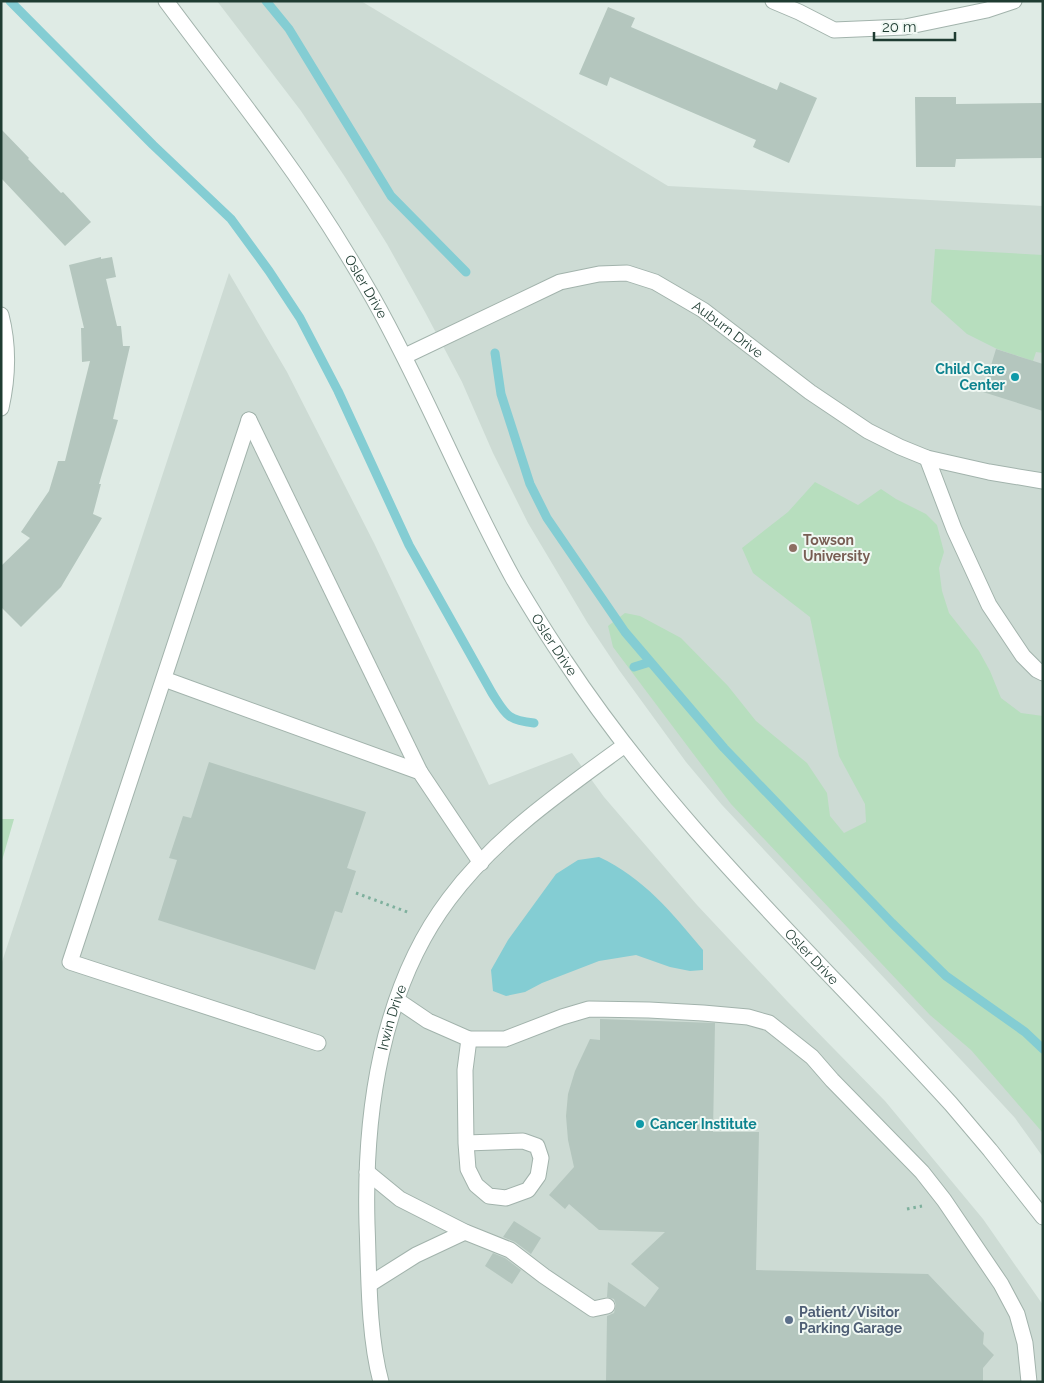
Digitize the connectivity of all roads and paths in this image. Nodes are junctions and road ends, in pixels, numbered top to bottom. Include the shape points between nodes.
1 (166, 1) edge
2 (773, 1) edge
3 (1014, 1) edge
4 (1, 315) edge
5 (405, 356) junction
6 (1, 408) edge
7 (927, 458) junction
8 (1043, 481) edge
9 (1043, 673) edge
10 (164, 679) junction
11 (624, 745) junction
12 (420, 772) junction
13 (481, 863) junction
14 (356, 893) dead end
15 (410, 913) dead end
16 (397, 1000) junction
17 (469, 1038) junction
18 (318, 1043) dead end
19 (466, 1143) junction
20 (367, 1172) junction
21 (1043, 1217) edge
22 (465, 1232) junction
23 (370, 1284) junction
24 (607, 1306) dead end
25 (381, 1382) edge
26 (1029, 1382) edge

1 - 5 street, Osler Drive via 313,199
2 - 3 street via 834,30 905,27
4 - 6 street via 6,384
5 - 7 street, Auburn Drive via 560,282 599,274 627,273 655,282 703,310 810,392 868,431
5 - 11 street, Osler Drive via 515,581 564,661
7 - 8 street, Auburn Drive
7 - 9 street via 954,529 989,605 1023,656
10 - 12 street
10 - 12 street via 249,420
10 - 18 street via 70,962
11 - 13 street, Irwin Drive via 527,818
11 - 21 street, Osler Drive via 728,866 951,1104
12 - 13 street
13 - 16 street, Irwin Drive via 431,924
14 - 15 path
16 - 17 street via 428,1021
16 - 20 street, Irwin Drive via 375,1087 368,1132
17 - 19 street via 465,1070
17 - 26 street via 505,1039 589,1009 748,1017 769,1023 812,1056 922,1172 944,1200 1001,1284 1017,1314 1025,1343
19 - 19 street via 468,1170 476,1185 489,1196 506,1198 528,1190 538,1176 541,1158 537,1146 523,1141
20 - 22 street via 400,1199
20 - 23 street, Irwin Drive
22 - 23 street via 416,1255
22 - 24 street via 510,1250 592,1309
23 - 25 street, Irwin Drive

